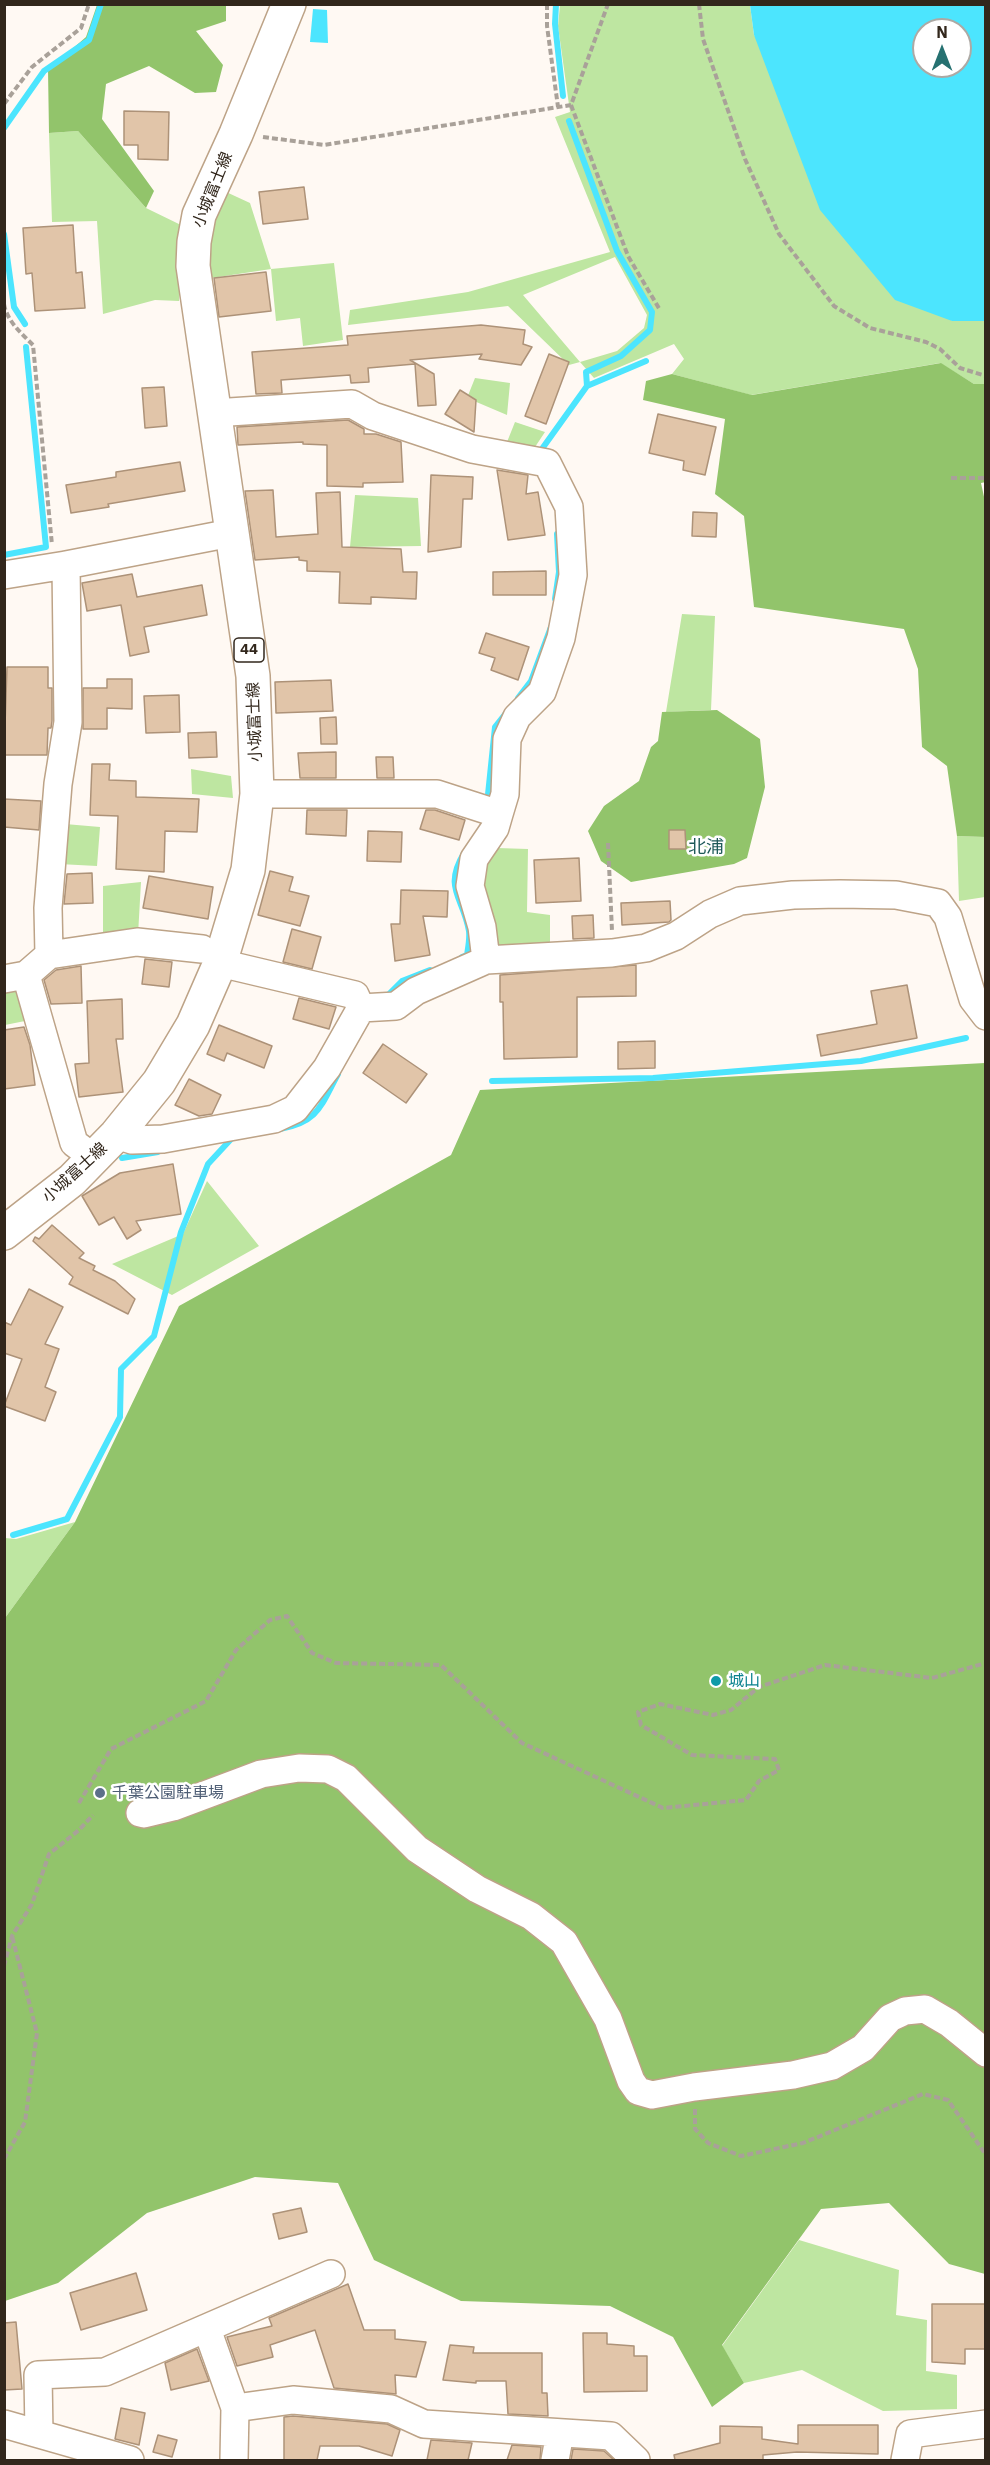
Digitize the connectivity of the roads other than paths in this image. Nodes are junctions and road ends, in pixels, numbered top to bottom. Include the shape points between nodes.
1 (289, 4) edge
2 (214, 413) junction
3 (231, 533) junction
4 (60, 566) junction
5 (4, 575) edge
6 (257, 794) junction
7 (488, 809) junction
8 (49, 955) junction
9 (211, 956) junction
10 (486, 960) junction
11 (15, 977) edge
12 (361, 1008) junction
13 (986, 1017) edge
14 (105, 1146) junction
15 (4, 1233) edge
16 (140, 1813) dead end
17 (986, 2053) edge
18 (331, 2274) dead end
19 (207, 2329) junction
20 (235, 2408) junction
21 (4, 2424) edge
22 (986, 2424) edge
23 (560, 2433) junction
24 (39, 2434) junction
25 (130, 2460) edge
26 (234, 2460) edge
27 (555, 2460) edge
28 (636, 2460) edge
29 (905, 2460) edge

1 - 2 main road, 小城富士線 / 44 via 199,215 194,242 193,266
2 - 3 main road, 小城富士線 / 44
2 - 7 street via 352,404 373,416 472,449 538,460 569,507 573,575 561,638 542,692 517,717 507,739 505,794
3 - 4 street
3 - 6 main road, 小城富士線 / 44 via 253,676
4 - 5 street
4 - 8 street via 68,722 57,784 48,908
6 - 7 street via 437,794
6 - 9 main road, 小城富士線 / 44 via 248,870
7 - 10 street via 495,828 474,859 470,886 482,927
8 - 9 street via 137,942
8 - 11 street
9 - 12 street via 355,995
9 - 14 main road, 小城富士線 / 44 via 193,1025 159,1082
10 - 12 street via 416,991 396,1006
10 - 13 street via 646,948 740,901 793,895 896,895 938,903 948,917 973,999
11 - 14 street via 74,1143
12 - 14 street via 327,1068 295,1108 274,1119
14 - 15 main road, 小城富士線 / 44 via 72,1180
16 - 17 street via 172,1807 261,1774 299,1768 328,1769 346,1778 417,1849 477,1889 531,1916 564,1942 608,2019 631,2081 638,2091 652,2095 832,2066 863,2048 890,2018 905,2011 925,2009
18 - 19 street
19 - 20 street
19 - 24 street via 105,2372 38,2375
20 - 23 street via 293,2400 391,2409 424,2424
20 - 26 street
21 - 24 street
22 - 29 street via 910,2434
23 - 27 street
23 - 28 street via 611,2436
24 - 25 street

